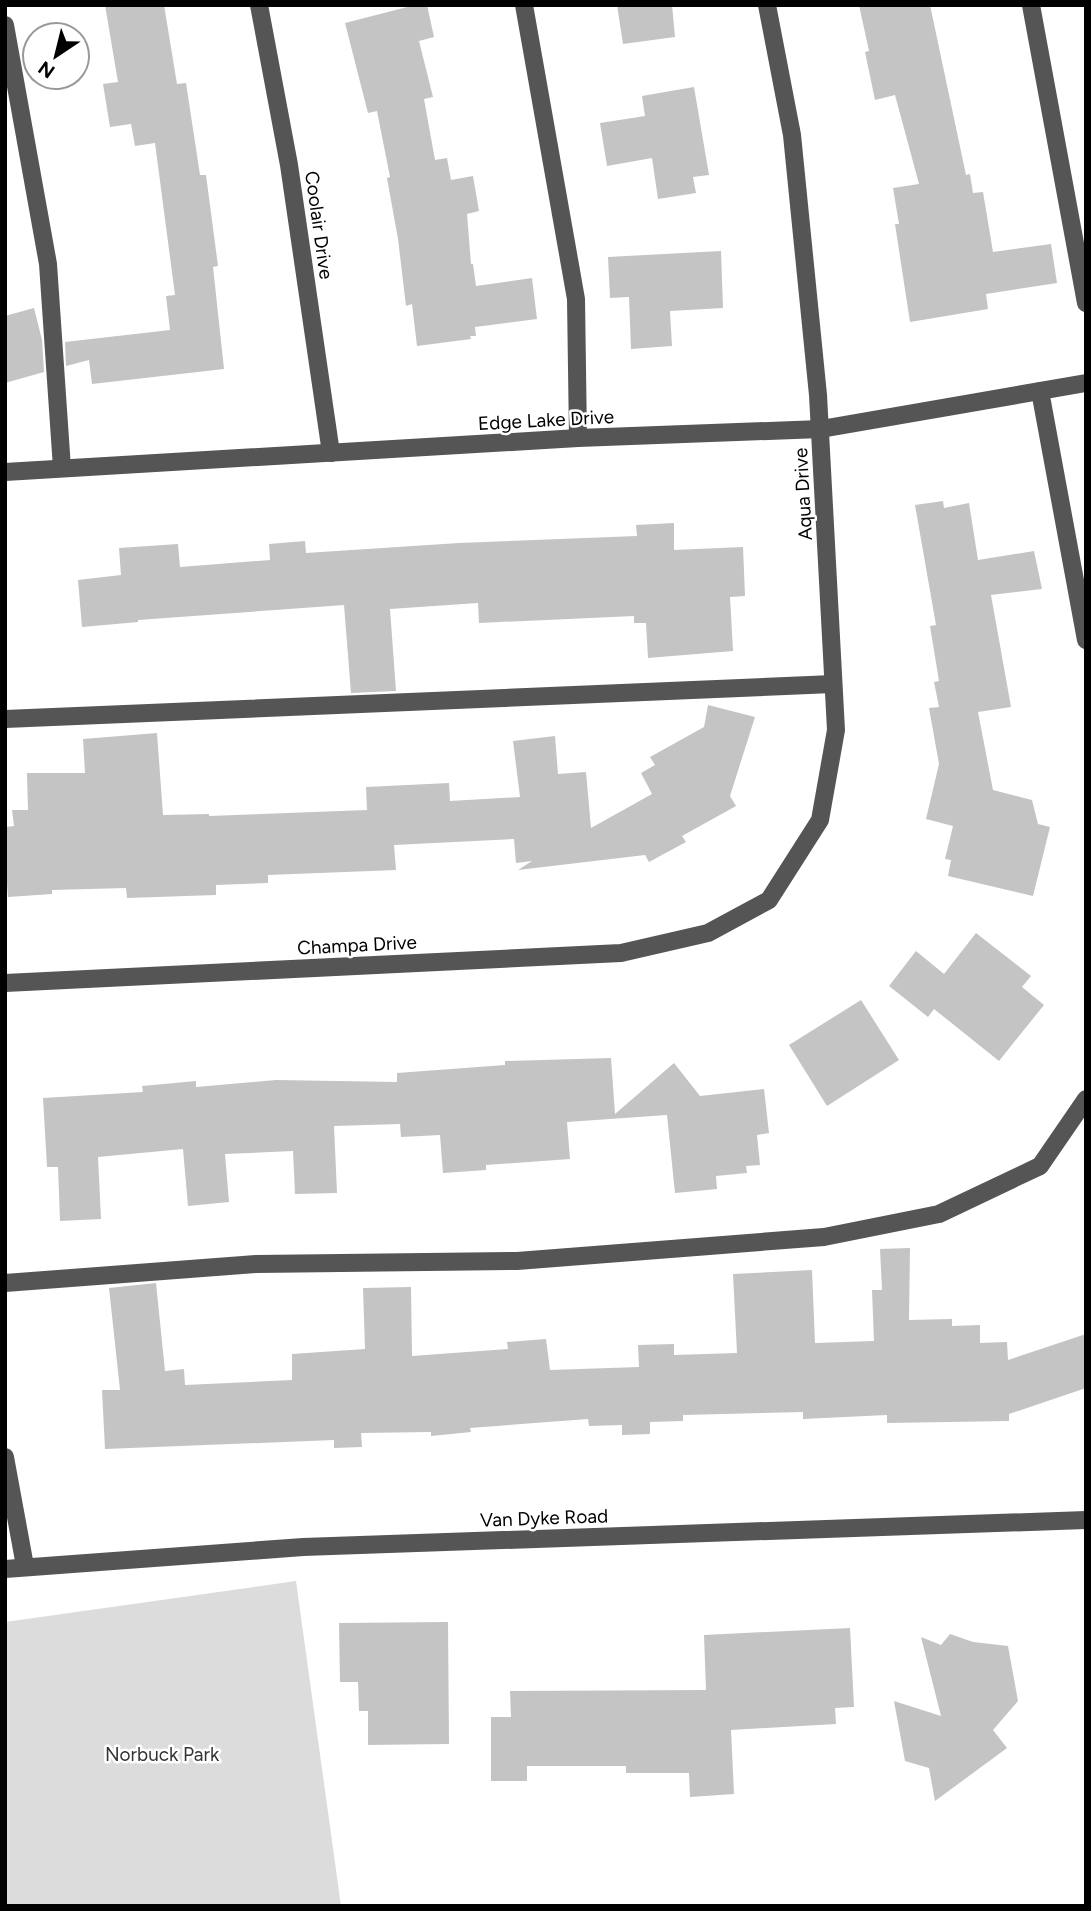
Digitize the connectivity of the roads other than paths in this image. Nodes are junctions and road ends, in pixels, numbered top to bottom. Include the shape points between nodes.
1 (259, 5) edge
2 (524, 5) edge
3 (768, 5) edge
4 (1031, 5) edge
5 (5, 25) edge
6 (1086, 303) edge
7 (1086, 383) edge
8 (1040, 391) junction
9 (821, 429) junction
10 (578, 438) junction
11 (331, 453) junction
12 (62, 468) junction
13 (5, 472) edge
14 (1086, 640) edge
15 (833, 684) junction
16 (5, 719) edge
17 (708, 933) joint
18 (5, 983) edge
19 (1086, 1098) edge
20 (5, 1283) edge
21 (5, 1457) edge
22 (1086, 1520) edge
23 (25, 1566) junction
24 (5, 1569) edge

1 - 11 street, Coolair Drive via 289,165
2 - 10 street via 576,299
3 - 9 street, Aqua Drive via 792,135
4 - 6 street
5 - 12 street via 48,264
7 - 8 street, Edge Lake Drive
8 - 9 street, Edge Lake Drive
8 - 14 street
9 - 10 street, Edge Lake Drive
9 - 15 street, Aqua Drive
10 - 11 street, Edge Lake Drive
11 - 12 street, Edge Lake Drive
12 - 13 street, Edge Lake Drive
15 - 16 street
15 - 17 street, Aqua Drive via 836,730 820,820 769,900
17 - 18 street, Champa Drive via 621,953
19 - 20 street via 1040,1166 939,1214 824,1237 517,1261 256,1264
21 - 23 street
22 - 23 street, Van Dyke Road via 303,1547
23 - 24 street, Van Dyke Road

